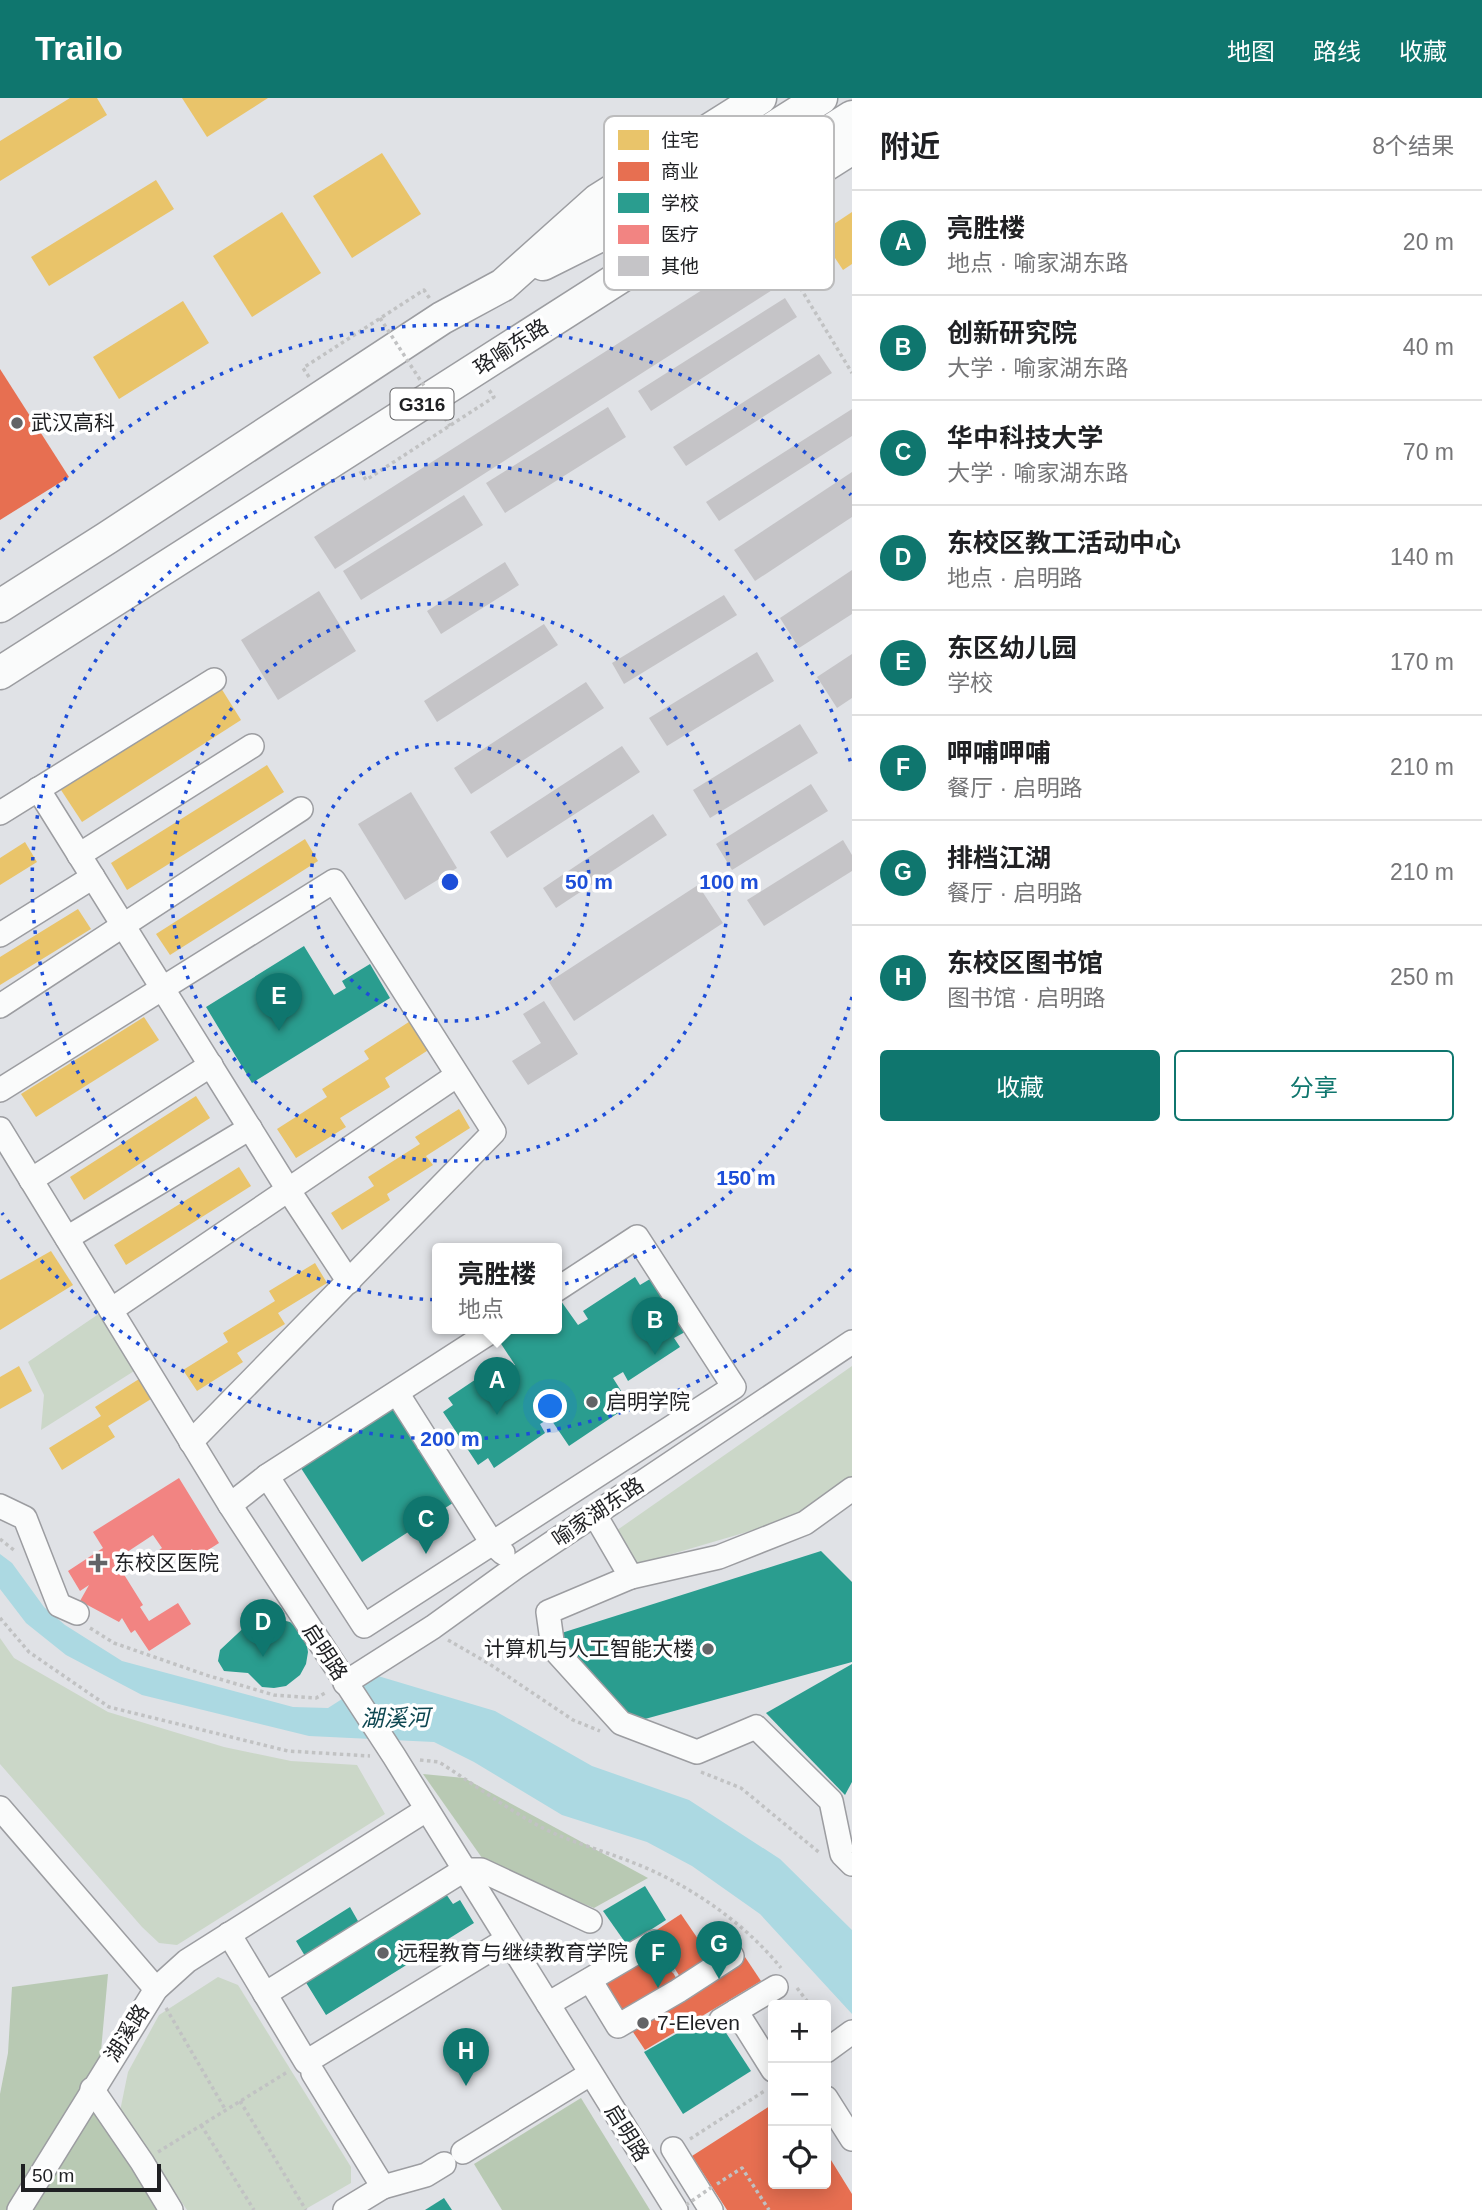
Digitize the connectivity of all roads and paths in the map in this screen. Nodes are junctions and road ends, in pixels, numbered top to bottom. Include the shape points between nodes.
1 (760, 98) edge
2 (821, 98) edge
3 (731, 116) edge
4 (792, 116) edge
5 (852, 117) edge
6 (834, 128) edge
7 (852, 148) edge
8 (834, 160) edge
9 (604, 196) edge
10 (604, 234) edge
11 (503, 285) junction
12 (604, 287) edge
13 (424, 290) dead end
14 (801, 290) edge
15 (380, 318) junction
16 (303, 368) dead end
17 (852, 373) edge
18 (494, 397) dead end
19 (450, 426) junction
20 (366, 480) dead end
21 (0, 606) edge
22 (0, 673) edge
23 (215, 680) dead end
24 (252, 746) dead end
25 (38, 789) junction
26 (301, 809) dead end
27 (0, 813) edge
28 (79, 855) junction
29 (93, 877) junction
30 (124, 926) junction
31 (0, 935) edge
32 (163, 988) junction
33 (0, 1006) edge
34 (211, 1065) junction
35 (456, 1076) junction
36 (0, 1090) edge
37 (250, 1128) junction
38 (0, 1129) edge
39 (31, 1180) junction
40 (289, 1191) junction
41 (67, 1238) junction
42 (349, 1282) junction
43 (562, 1286) edge
44 (111, 1310) junction
45 (487, 1334) edge
46 (852, 1342) edge
47 (397, 1393) junction
48 (191, 1442) junction
49 (267, 1476) junction
50 (849, 1497) edge
51 (230, 1505) junction
52 (0, 1506) edge
53 (595, 1515) junction
54 (0, 1539) edge
55 (492, 1543) junction
56 (19, 1554) dead end
57 (516, 1567) junction
58 (631, 1577) junction
59 (0, 1618) edge
60 (84, 1620) joint
61 (346, 1684) junction
62 (394, 1757) junction
63 (0, 1808) edge
64 (426, 1810) junction
65 (852, 1864) edge
66 (464, 1870) junction
67 (590, 1921) dead end
68 (229, 1934) junction
69 (506, 1940) junction
70 (654, 1942) joint
71 (732, 1956) dead end
72 (783, 1979) junction
73 (590, 1980) junction
74 (685, 1987) junction
75 (156, 1989) junction
76 (265, 1994) junction
77 (805, 2000) edge
78 (548, 2004) junction
79 (850, 2034) edge
80 (831, 2047) edge
81 (768, 2064) edge
82 (309, 2067) junction
83 (590, 2074) junction
84 (768, 2088) edge
85 (92, 2089) junction
86 (240, 2101) junction
87 (831, 2106) edge
88 (225, 2109) junction
89 (201, 2125) junction
90 (852, 2139) edge
91 (679, 2145) joint
92 (142, 2162) junction
93 (383, 2187) junction
94 (681, 2207) edge
95 (19, 2210) edge
96 (171, 2210) edge
97 (254, 2210) edge
98 (306, 2210) edge
99 (345, 2210) edge
100 (711, 2210) edge
101 (769, 2210) edge

1 - 3 highway, G316
2 - 4 highway
5 - 6 highway
7 - 8 highway, 珞喻东路 / G316
9 - 11 highway, G316
10 - 11 highway
11 - 21 highway, G316 via 442,318
12 - 22 highway, 珞喻东路 / G316
13 - 15 path
14 - 17 path
15 - 16 path
15 - 19 path, bridge
18 - 19 path
19 - 20 path
23 - 25 street
24 - 28 street
25 - 27 street
25 - 28 street
26 - 30 street
28 - 29 street
29 - 30 street
29 - 31 street
30 - 32 street
30 - 33 street
32 - 34 street
32 - 35 street via 334,881
32 - 36 street
34 - 37 street
34 - 39 street
35 - 40 street
35 - 42 street via 494,1132
37 - 40 street
37 - 41 street
38 - 39 street, 启明路
39 - 41 street, 启明路
40 - 42 street
40 - 44 street
41 - 44 street, 启明路
42 - 48 street
43 - 55 street via 637,1237 734,1387
44 - 48 street, 启明路
45 - 47 street
46 - 53 street, 喻家湖东路
47 - 49 street
47 - 55 street
48 - 51 street, 启明路
49 - 51 street
49 - 55 street via 364,1626
50 - 58 street via 805,1523 719,1557
51 - 61 street, 启明路
52 - 60 street via 25,1518 59,1605
53 - 57 street, 喻家湖东路
53 - 58 street
54 - 56 path
55 - 57 street
57 - 61 street, 喻家湖东路
58 - 65 street via 548,1612 553,1648 621,1723 697,1752 756,1727 831,1801 842,1854
59 - 62 path via 29,1652 109,1707 288,1751
60 - 61 path via 114,1643 274,1695 316,1698
61 - 62 street, 启明路
62 - 64 street, 启明路
62 - 72 path via 439,1762 538,1825 688,1888 750,1935
63 - 75 street, 湖溪路
64 - 66 street, 启明路
64 - 68 street
66 - 67 street via 481,1870
66 - 69 street, 启明路
66 - 76 street
68 - 75 street via 187,1961
68 - 76 street
69 - 78 street, 启明路
69 - 82 street
70 - 73 street
70 - 74 path
71 - 74 street
72 - 77 path
72 - 81 street via 729,2015
73 - 74 street via 618,2026
73 - 78 street
75 - 85 street, 湖溪路
75 - 88 path
76 - 82 street
78 - 83 street, 启明路
79 - 80 street
82 - 86 path
82 - 93 street
83 - 93 street via 426,2175
83 - 94 street, 启明路
84 - 91 path
85 - 92 street
85 - 95 street, 湖溪路
86 - 88 path
86 - 98 path
87 - 90 street
88 - 89 path
89 - 92 path
89 - 97 path
91 - 100 street
92 - 96 street
93 - 99 street
94 - 101 path, bridge via 742,2168

